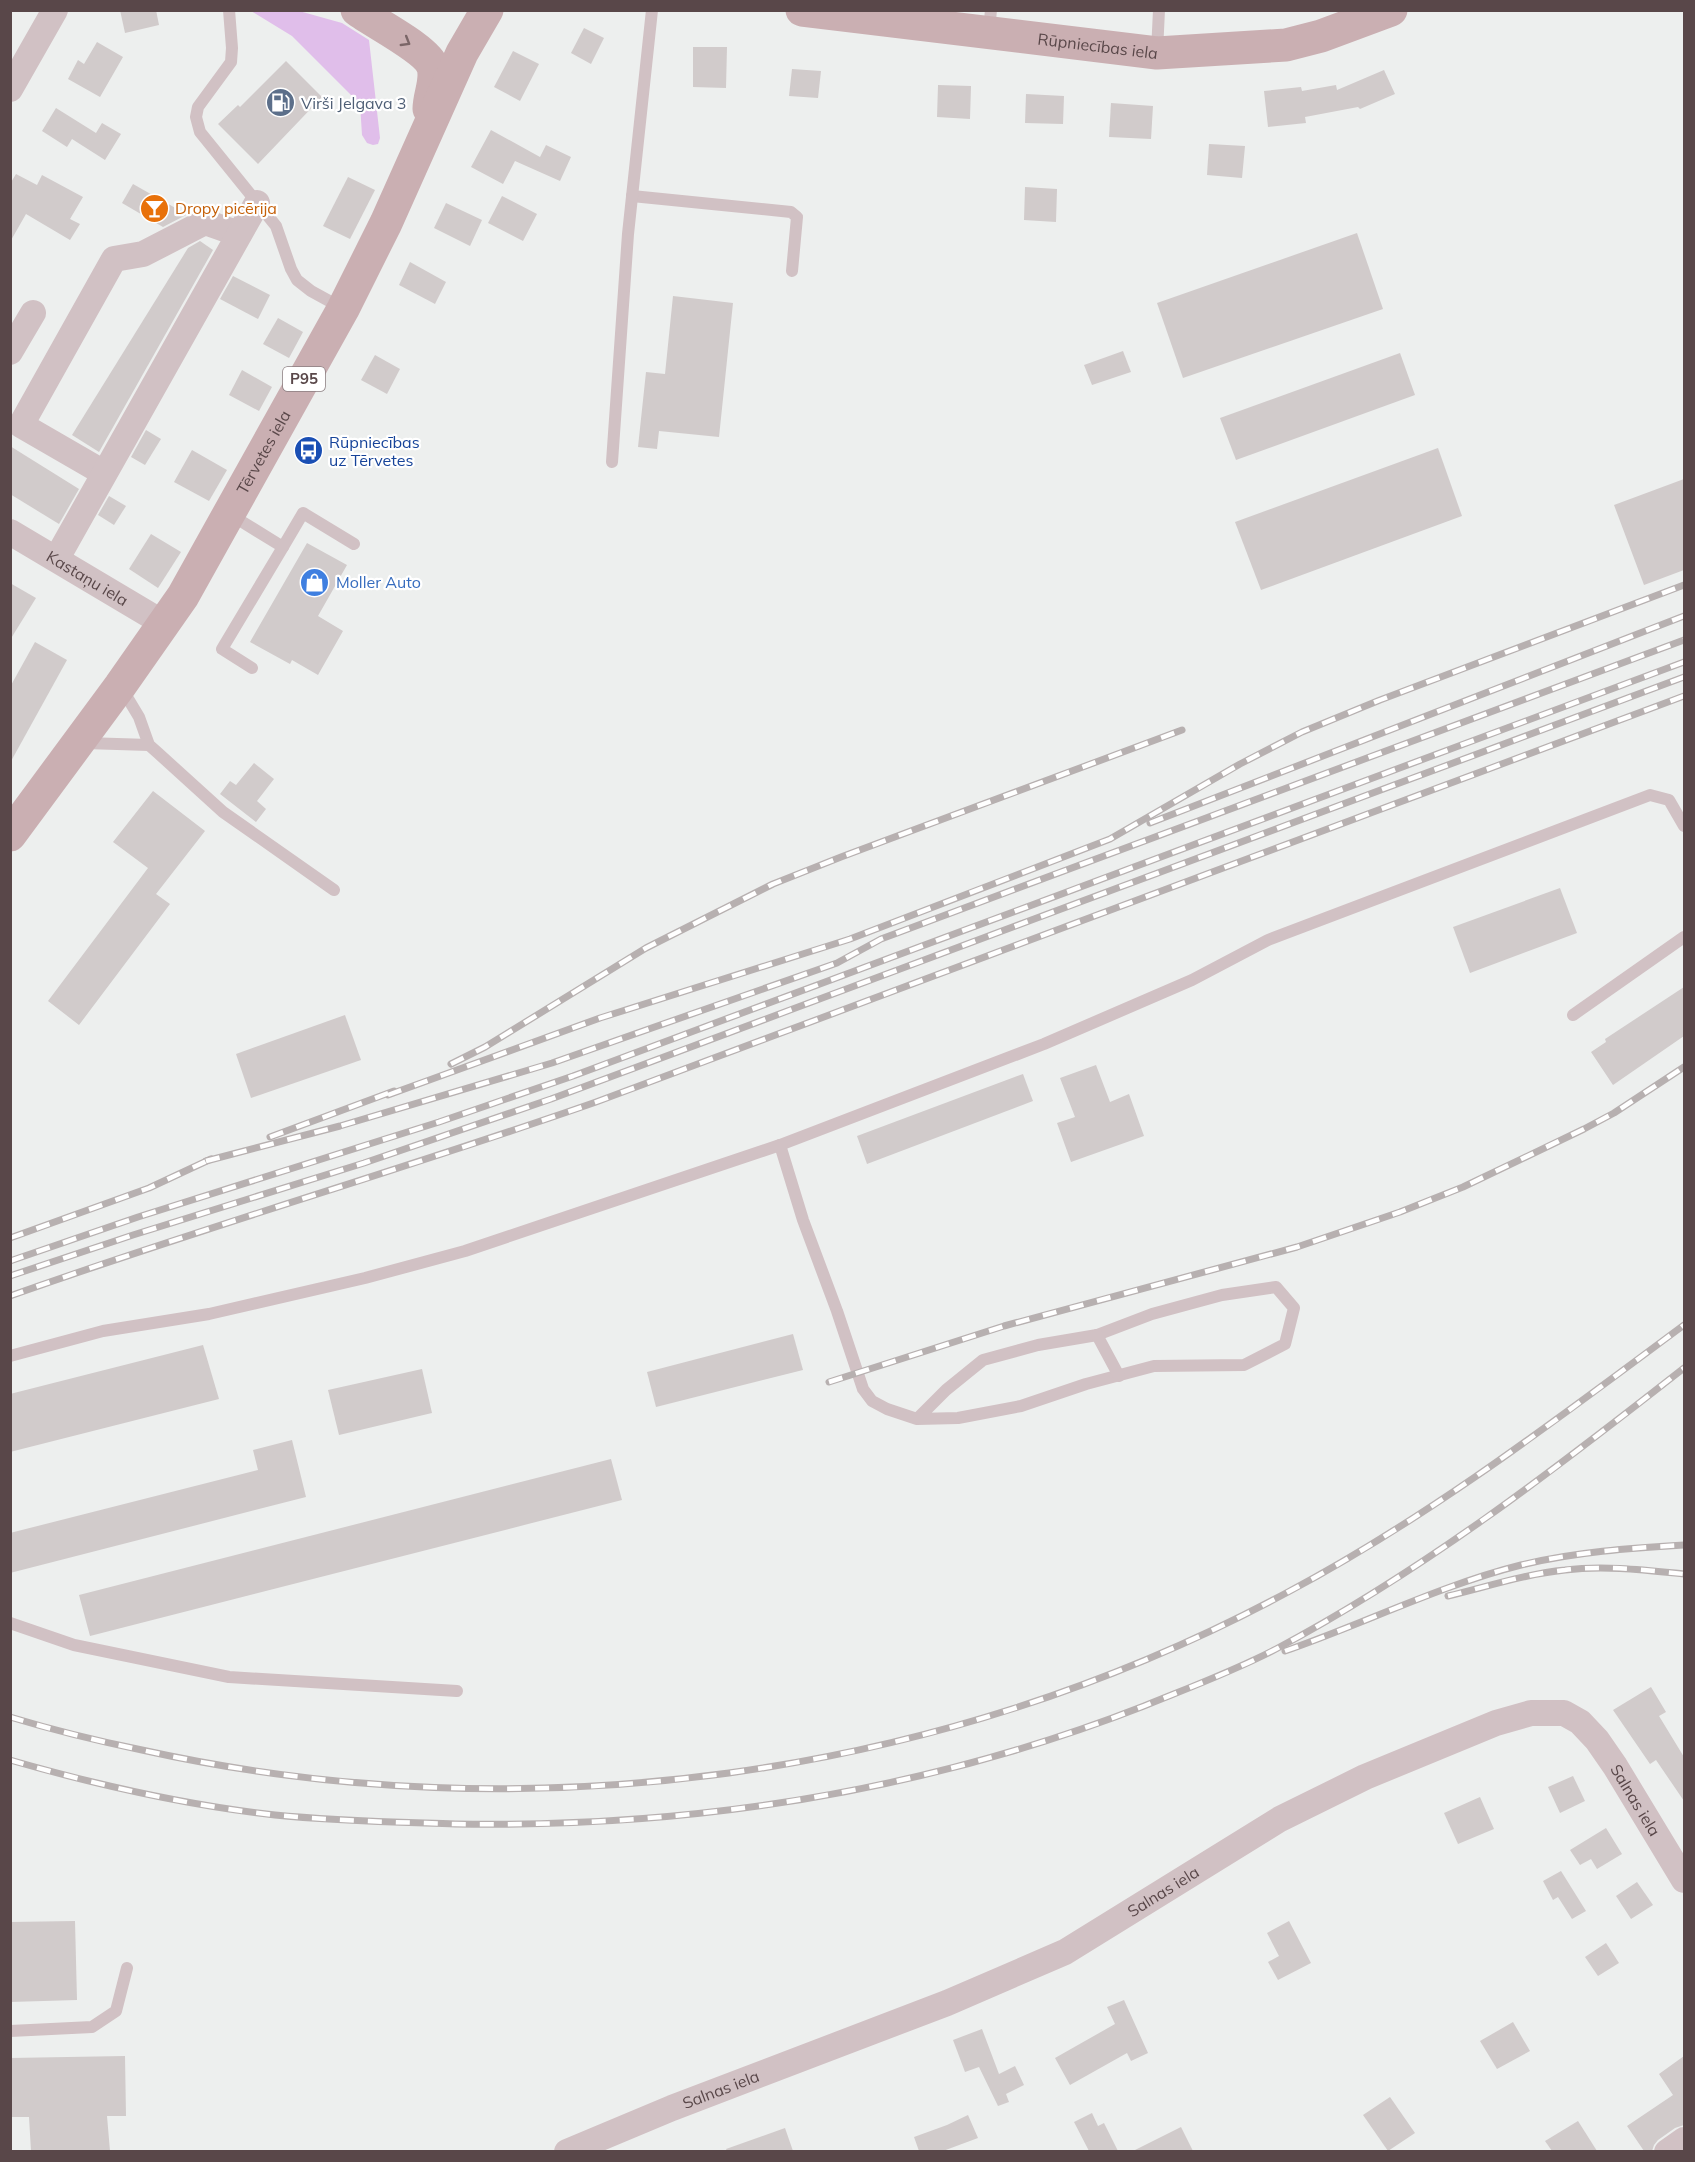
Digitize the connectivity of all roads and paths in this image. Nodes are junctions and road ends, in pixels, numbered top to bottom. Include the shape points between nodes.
1 (55, 10) edge
2 (229, 10) edge
3 (357, 10) edge
4 (488, 10) edge
5 (652, 10) edge
6 (802, 10) edge
7 (1159, 10) edge
8 (1391, 10) edge
9 (1355, 17) edge
10 (990, 21) edge
11 (1157, 53) junction
12 (10, 89) edge
13 (429, 125) junction
14 (632, 196) junction
15 (257, 203) junction
16 (239, 234) junction
17 (792, 271) dead end
18 (343, 309) junction
19 (33, 313) dead end
20 (10, 352) edge
21 (612, 462) dead end
22 (104, 473) junction
23 (230, 514) junction
24 (10, 532) edge
25 (354, 544) dead end
26 (284, 547) junction
27 (57, 558) junction
28 (163, 623) junction
29 (252, 668) dead end
30 (120, 686) junction
31 (78, 742) junction
32 (149, 745) junction
33 (1684, 826) edge
34 (10, 835) edge
35 (334, 890) dead end
36 (1684, 937) edge
37 (1573, 1015) dead end
38 (780, 1145) junction
39 (1097, 1335) junction
40 (10, 1356) edge
41 (1119, 1376) junction
42 (917, 1419) junction
43 (10, 1623) edge
44 (457, 1691) dead end
45 (1684, 1880) edge
46 (127, 1968) dead end
47 (10, 2031) edge
48 (1684, 2140) edge
49 (567, 2151) edge
50 (1667, 2151) edge

1 - 12 street
2 - 15 lane via 231,62 198,107 196,117 200,132
3 -> 13 main road via 428,58 434,83
4 - 13 main road, Tērvetes iela / P95 via 462,53
5 - 14 lane
6 - 10 main road, Rūpniecības iela
7 - 11 lane
8 - 9 main road, Rūpniecības iela
9 - 11 main road, Rūpniecības iela via 1321,36 1286,45
10 - 11 main road, Rūpniecības iela
13 - 18 main road, Tērvetes iela / P95
14 - 17 lane via 791,212 797,217
14 - 21 lane
15 - 16 street
15 - 18 lane via 276,226 297,280
16 - 22 street
16 - 22 street via 205,222 143,254 114,259 21,425
18 - 23 main road, Tērvetes iela / P95
19 - 20 street
22 - 27 street
23 - 26 lane
23 - 28 main road, Tērvetes iela / P95
24 - 27 street, Kastaņu iela
25 - 26 lane via 303,513
26 - 29 lane via 222,649
27 - 28 street, Kastaņu iela
28 - 30 main road, Tērvetes iela / P95
30 - 31 main road, Tērvetes iela / P95
30 - 32 lane via 139,717
31 - 32 lane
31 - 34 main road, Tērvetes iela / P95
32 - 35 lane via 223,812
33 - 38 lane via 1669,800 1650,795 1268,940 1192,980 1044,1044
36 - 37 lane
38 - 40 lane via 465,1251 365,1278 209,1314 103,1331
38 - 42 lane via 863,1389 872,1401
39 - 41 lane
39 - 41 lane via 1152,1314 1222,1295 1276,1287 1294,1308 1285,1344 1244,1365 1154,1366
39 - 42 lane via 983,1360
41 - 42 lane via 1021,1406 958,1418
43 - 44 lane via 74,1645 229,1677
45 - 49 street, Salnas iela via 1597,1740 1580,1722 1564,1713 1531,1713 1496,1723 1365,1777 1280,1819 1065,1952 947,2003
46 - 47 lane via 116,2011 92,2027
48 - 50 street

